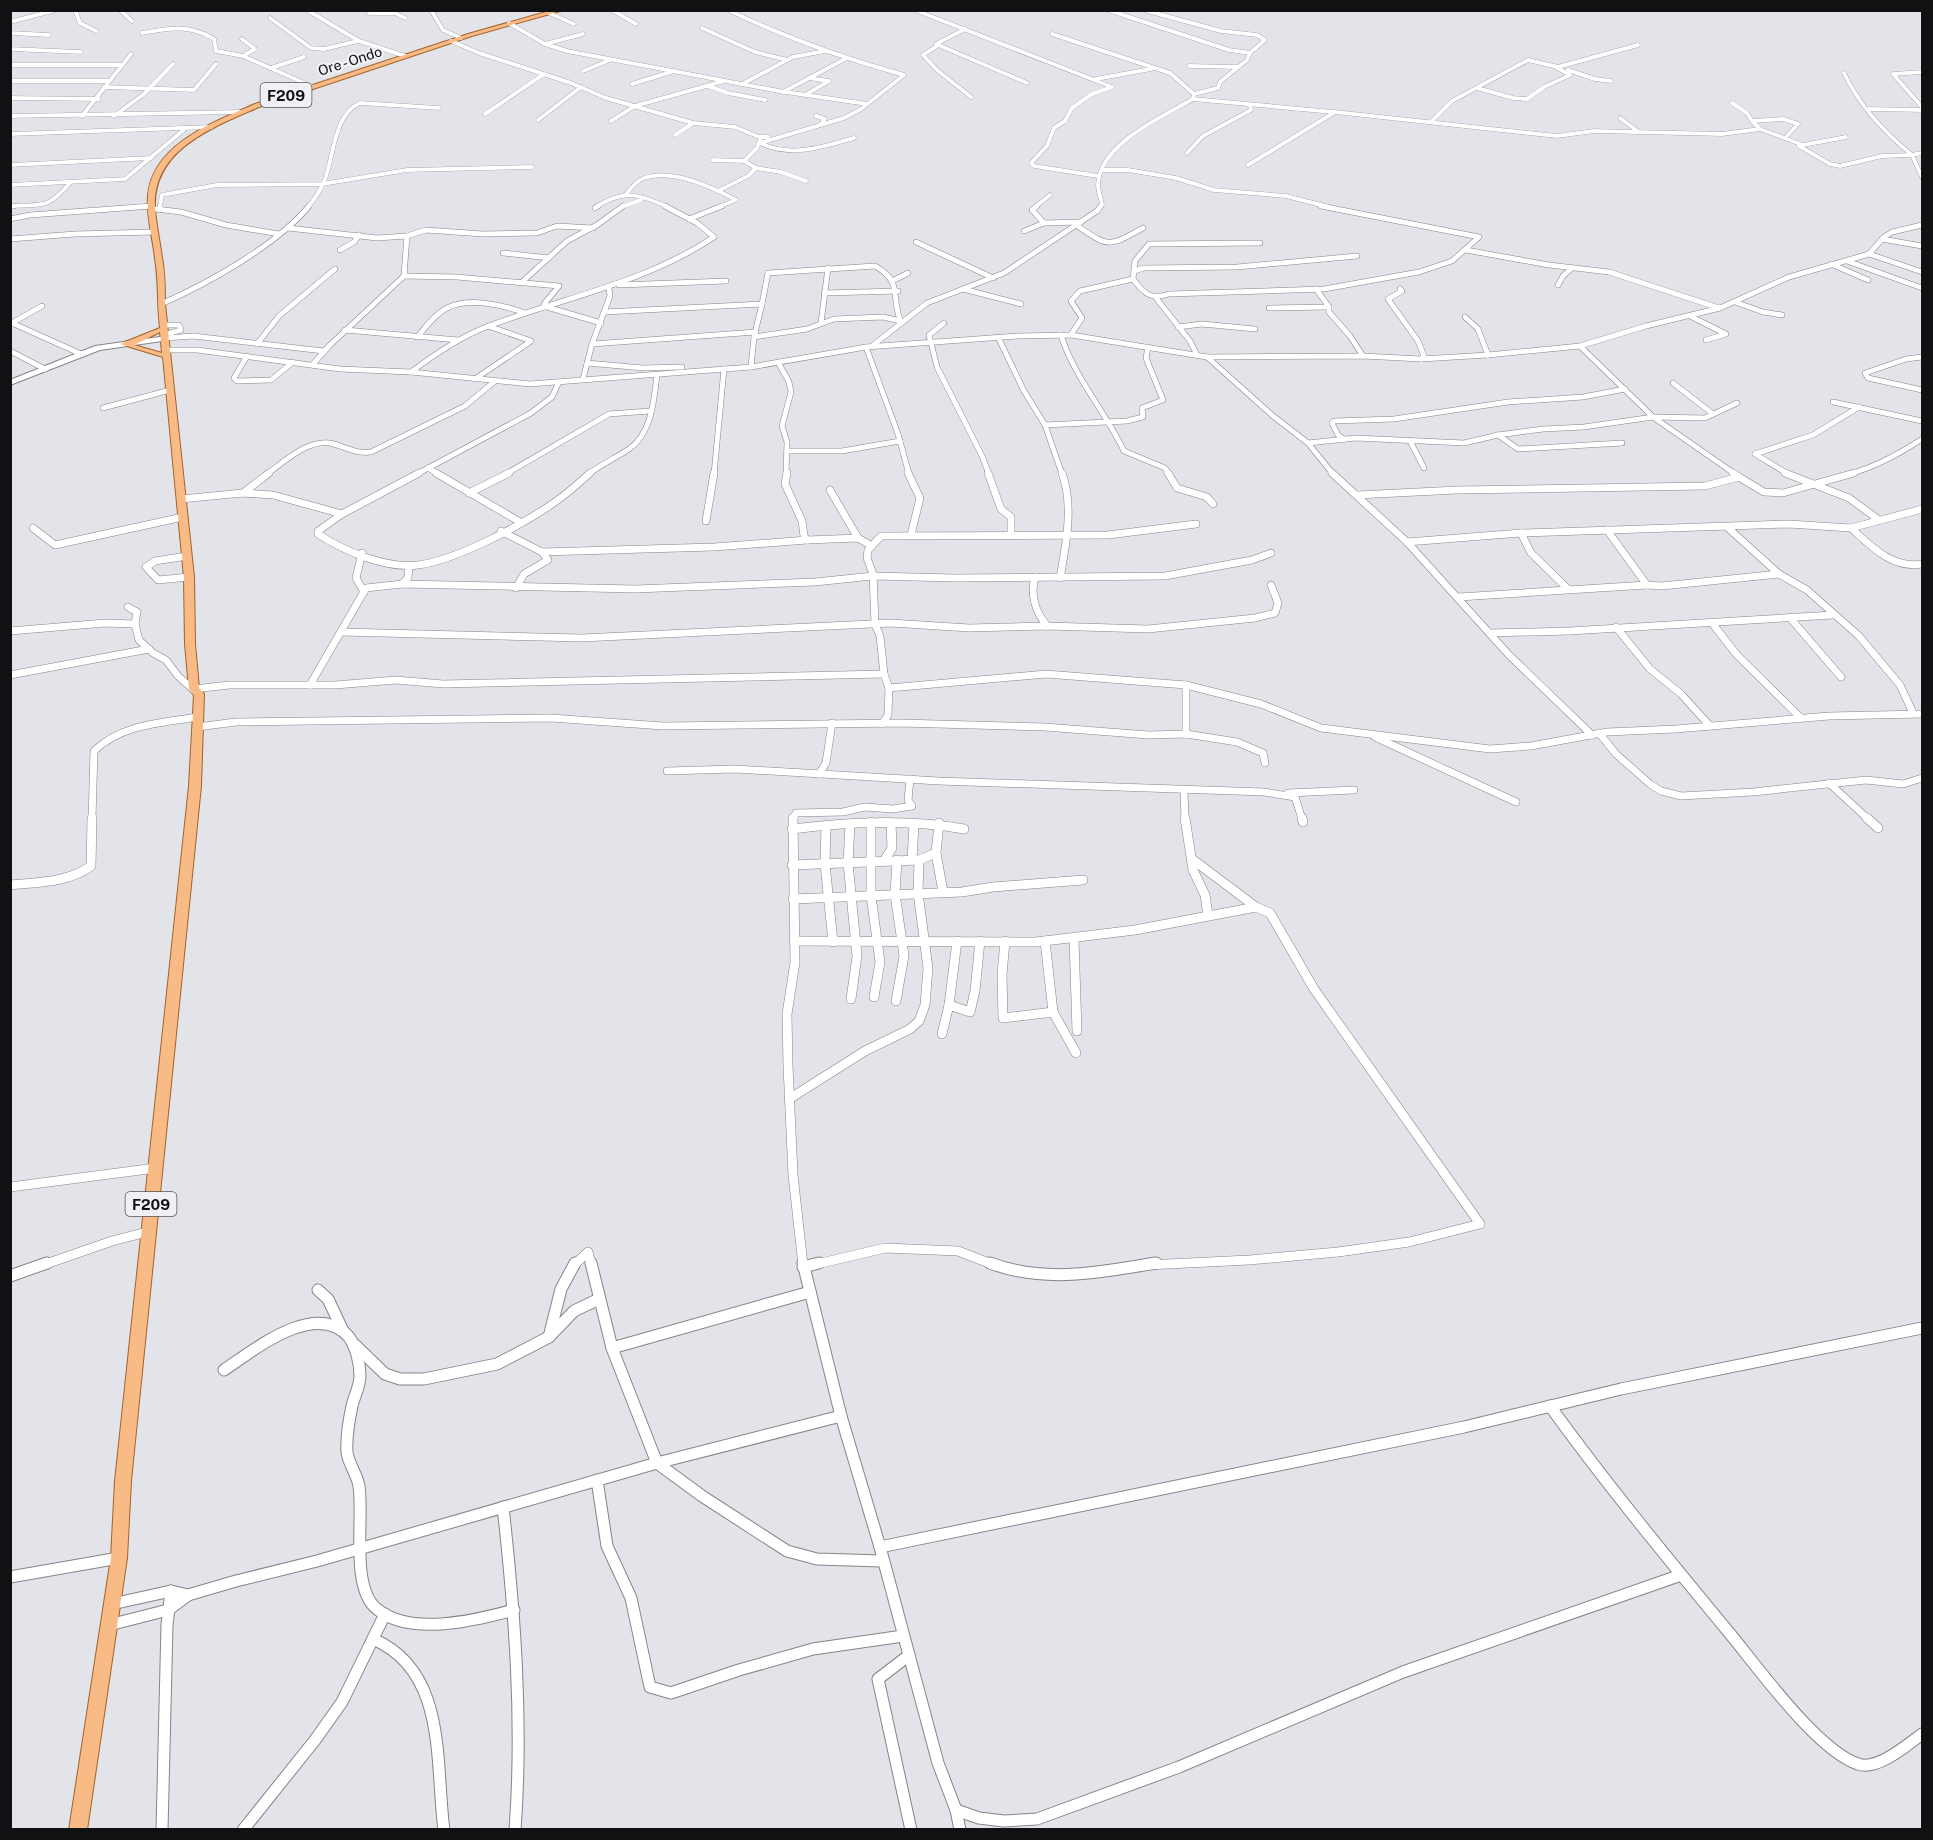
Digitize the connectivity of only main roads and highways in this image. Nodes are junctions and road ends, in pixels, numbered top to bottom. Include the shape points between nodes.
1 (562, 10) edge
2 (162, 333) junction
3 (128, 343) junction
4 (164, 352) junction
5 (10, 383) edge
6 (78, 1830) edge

1 - 2 main road, Ore - Ondo / F209 via 508,23 311,86 240,112 178,149 158,170 152,189
2 - 3 main road
2 - 4 main road, F209
3 - 4 main road
3 - 5 main road via 98,348
4 - 6 main road, F209 via 189,577 190,644 197,692 195,786 147,1232 119,1558

